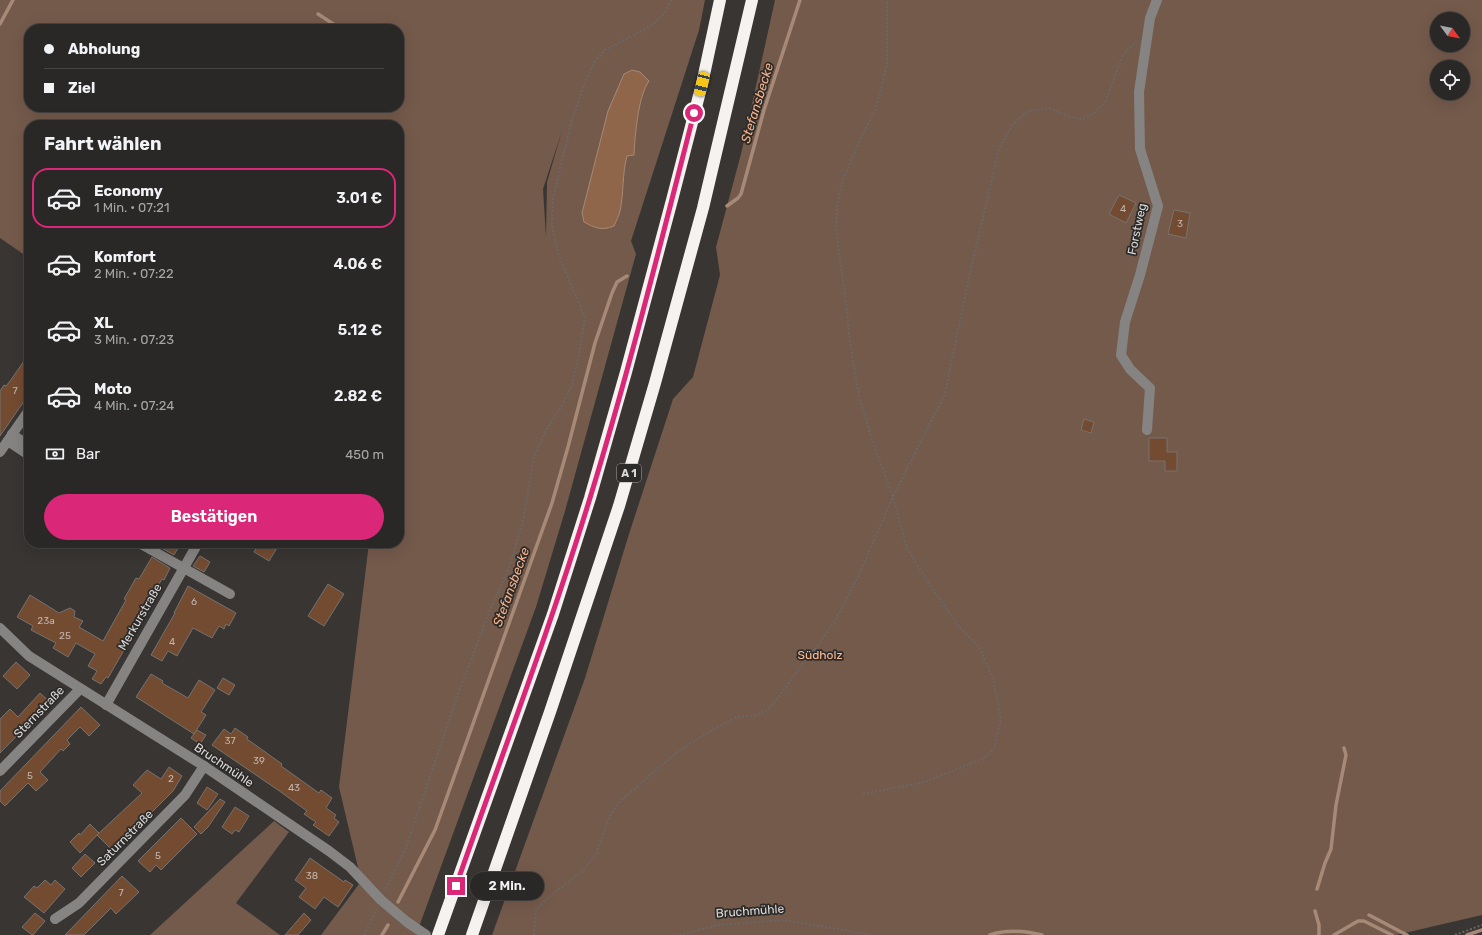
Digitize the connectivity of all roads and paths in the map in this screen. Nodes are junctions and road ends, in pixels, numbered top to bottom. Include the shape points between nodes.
1 (671, 0) edge
2 (720, 0) edge
3 (752, 0) edge
4 (887, 0) edge
5 (1157, 0) edge
6 (1148, 34) junction
7 (24, 417) edge
8 (1147, 430) dead end
9 (10, 437) junction
10 (24, 444) edge
11 (24, 451) edge
12 (0, 452) edge
13 (893, 497) junction
14 (148, 548) edge
15 (195, 548) edge
16 (183, 568) junction
17 (230, 594) dead end
18 (0, 628) edge
19 (80, 689) junction
20 (106, 705) junction
21 (204, 766) junction
22 (0, 772) edge
23 (863, 794) dead end
24 (381, 900) junction
25 (55, 919) dead end
26 (1482, 925) edge
27 (439, 932) edge
28 (364, 935) edge
29 (426, 935) edge
30 (472, 935) edge
31 (534, 935) edge
32 (679, 935) edge
33 (872, 935) edge
34 (1455, 935) edge

1 - 24 path via 664,14 653,25 605,50 595,61 571,123 553,200 552,227 560,256 585,318 577,364 571,387 534,457 522,525 509,568 457,697 405,850
2 - 27 highway, A 1 via 702,84 672,200 592,491 553,614
3 - 30 highway, A 1 via 703,208 619,506
4 - 13 path via 887,66 876,108 843,180 837,206 836,229 859,396
5 - 6 street, Forstweg via 1150,18
6 - 8 street, Forstweg via 1139,92 1140,149 1158,206 1125,322 1121,354 1130,369 1150,388
6 - 13 path via 1123,55 1105,103 1094,113 1082,119 1048,108 1028,111 1012,124 999,149 944,397
7 - 9 street
9 - 10 street
9 - 11 street
9 - 12 street
13 - 23 path via 911,554 960,628 980,648 993,679 1001,718 994,749 984,758 925,782
13 - 31 path via 859,575 835,621 778,698 768,710 756,715 737,717 677,752 618,802 596,854 583,871 546,899 536,910
14 - 16 street
15 - 16 street, Merkurstraße
16 - 17 street
16 - 20 street, Merkurstraße
18 - 19 street, Bruchmühle via 29,656
19 - 20 street, Bruchmühle
19 - 22 street, Sternstraße
20 - 21 street, Bruchmühle
21 - 24 street, Bruchmühle via 329,851 350,867
21 - 25 street, Saturnstraße via 185,795 79,903
24 - 28 path
24 - 29 street, Bruchmühle
26 - 34 path
32 - 33 path, Bruchmühle via 719,925 784,920

